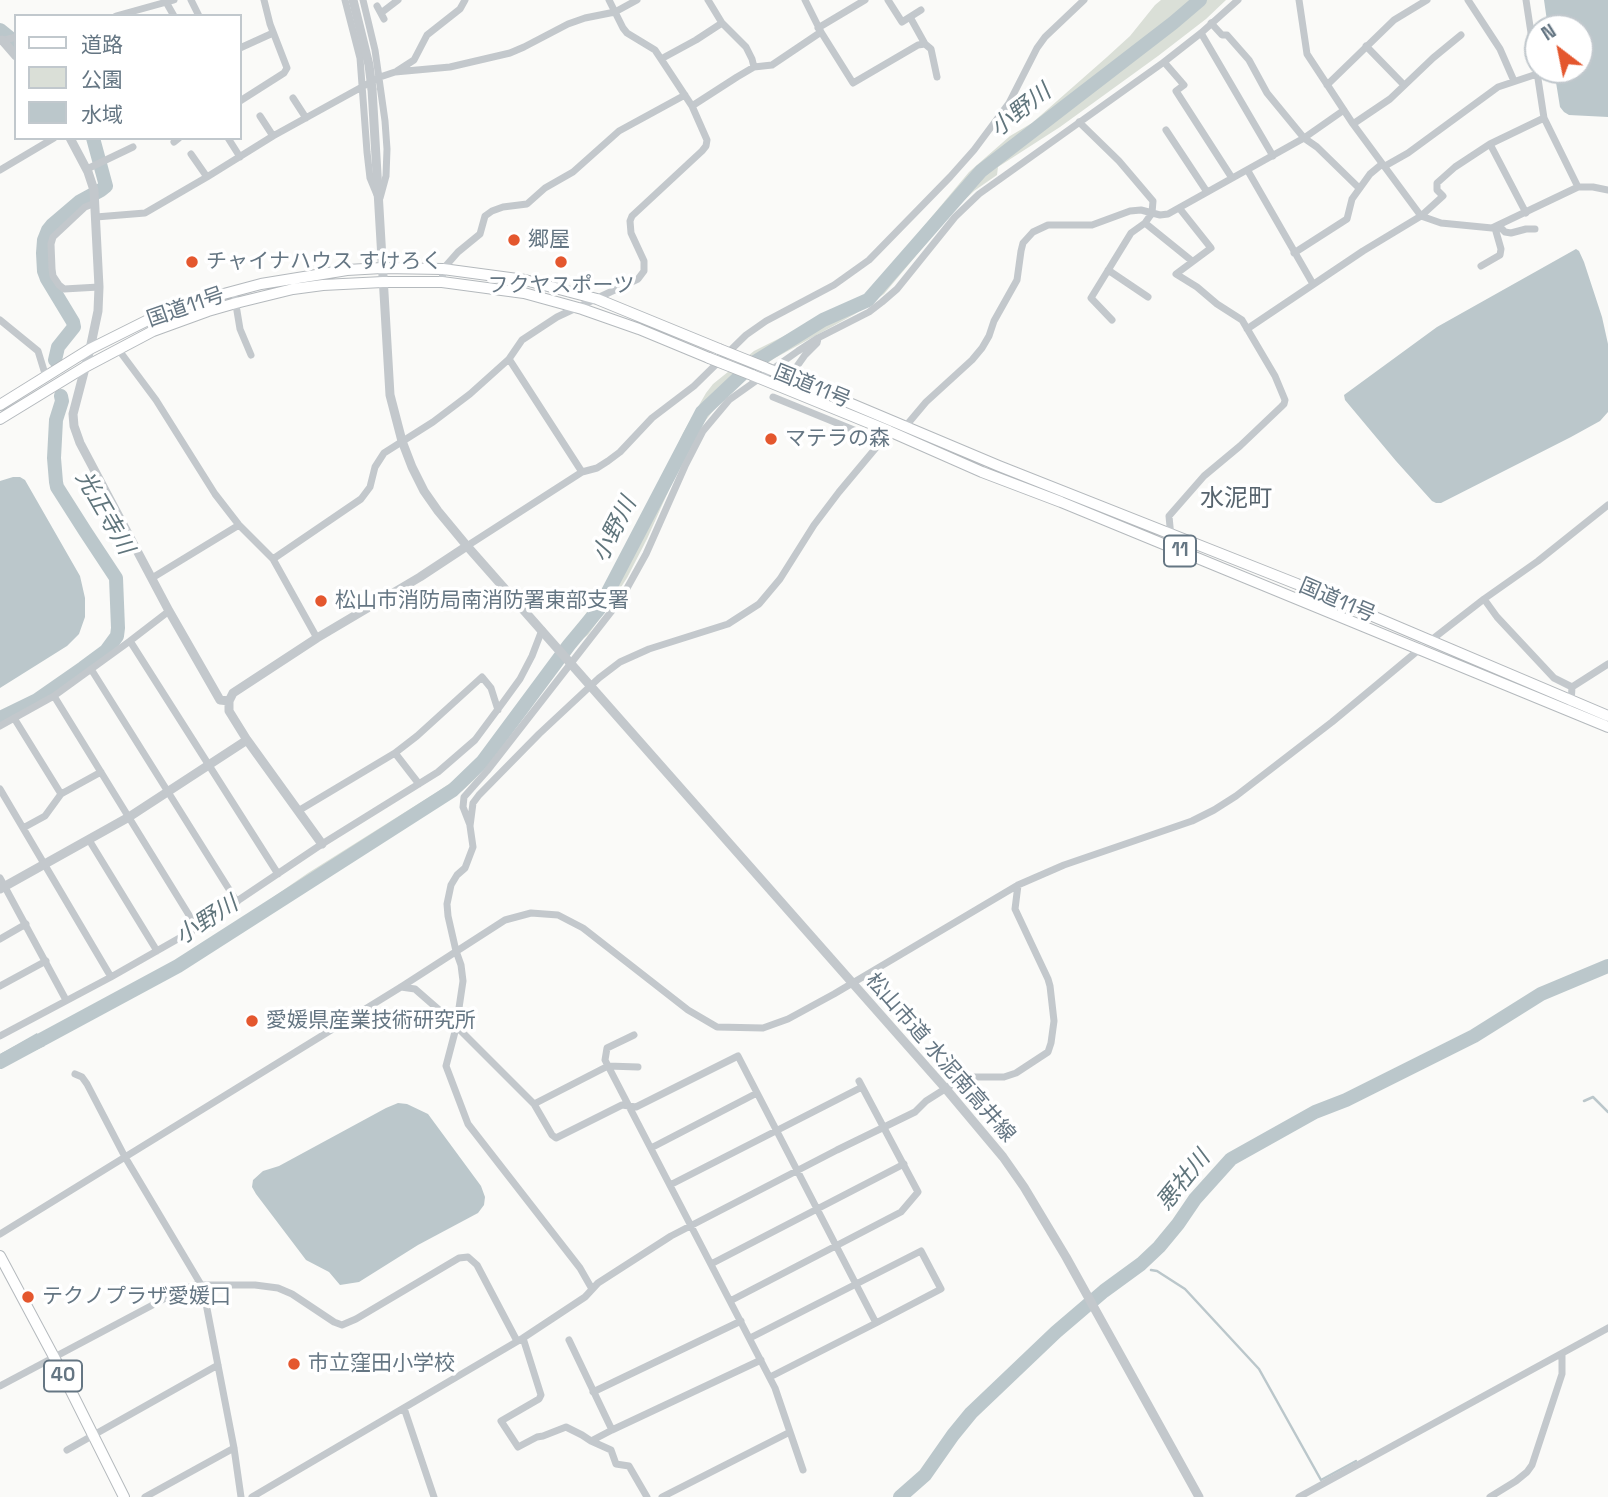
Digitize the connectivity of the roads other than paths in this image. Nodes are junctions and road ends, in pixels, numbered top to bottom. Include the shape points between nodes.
1 (264, 0) edge
2 (345, 0) edge
3 (353, 0) edge
4 (363, 0) edge
5 (398, 0) edge
6 (465, 0) edge
7 (608, 0) edge
8 (637, 0) edge
9 (708, 0) edge
10 (805, 0) edge
11 (864, 0) edge
12 (887, 0) edge
13 (1084, 0) edge
14 (1238, 0) edge
15 (1299, 0) edge
16 (1427, 0) edge
17 (1468, 0) edge
18 (170, 1) edge
19 (920, 10) dead end
20 (615, 12) junction
21 (381, 13) dead end
22 (123, 14) edge
23 (910, 17) junction
24 (722, 23) junction
25 (1211, 23) junction
26 (820, 30) junction
27 (273, 33) junction
28 (1201, 33) junction
29 (1461, 35) dead end
30 (1, 40) edge
31 (925, 44) junction
32 (1366, 46) junction
33 (242, 47) edge
34 (14, 54) edge
35 (662, 59) junction
36 (1164, 62) junction
37 (754, 67) junction
38 (395, 72) junction
39 (380, 77) junction
40 (937, 77) dead end
41 (1524, 78) edge
42 (1514, 81) junction
43 (1539, 84) edge
44 (1326, 85) junction
45 (1404, 85) junction
46 (367, 87) junction
47 (685, 95) junction
48 (293, 98) dead end
49 (242, 100) edge
50 (692, 106) junction
51 (1344, 110) junction
52 (260, 116) dead end
53 (306, 118) junction
54 (1544, 118) junction
55 (1079, 122) junction
56 (1353, 124) junction
57 (1166, 130) dead end
58 (273, 136) junction
59 (1304, 138) junction
60 (51, 140) edge
61 (72, 140) edge
62 (229, 140) edge
63 (1490, 144) junction
64 (133, 147) dead end
65 (191, 153) dead end
66 (1273, 156) junction
67 (240, 157) junction
68 (95, 165) junction
69 (1384, 165) junction
70 (0, 170) edge
71 (1248, 171) junction
72 (207, 177) junction
73 (1233, 178) junction
74 (1578, 187) junction
75 (1359, 188) junction
76 (1608, 190) edge
77 (1207, 192) junction
78 (94, 197) junction
79 (379, 202) junction
80 (1180, 209) junction
81 (1152, 213) junction
82 (1526, 213) junction
83 (1421, 216) junction
84 (96, 217) junction
85 (1145, 223) junction
86 (1497, 227) junction
87 (1535, 229) dead end
88 (1294, 253) junction
89 (1192, 261) junction
90 (1481, 267) dead end
91 (383, 268) junction
92 (443, 269) junction
93 (1108, 270) junction
94 (383, 282) junction
95 (442, 282) junction
96 (1313, 284) junction
97 (99, 287) junction
98 (235, 297) junction
99 (1148, 297) dead end
100 (597, 299) junction
101 (577, 308) junction
102 (0, 320) edge
103 (1112, 320) dead end
104 (1247, 328) junction
105 (818, 338) junction
106 (90, 349) junction
107 (118, 349) junction
108 (251, 355) dead end
109 (509, 359) junction
110 (85, 367) junction
111 (768, 369) junction
112 (795, 369) dead end
113 (46, 377) junction
114 (755, 377) junction
115 (773, 397) dead end
116 (0, 405) edge
117 (0, 419) edge
118 (907, 426) junction
119 (889, 431) junction
120 (402, 441) junction
121 (881, 441) junction
122 (582, 472) junction
123 (1608, 505) edge
124 (239, 525) junction
125 (1171, 535) junction
126 (467, 546) junction
127 (1172, 548) junction
128 (273, 559) junction
129 (152, 578) junction
130 (1484, 599) junction
131 (169, 611) junction
132 (542, 630) junction
133 (317, 638) junction
134 (130, 641) junction
135 (1430, 642) junction
136 (1420, 649) junction
137 (569, 662) junction
138 (1608, 664) edge
139 (92, 669) junction
140 (590, 686) junction
141 (1572, 687) junction
142 (54, 696) junction
143 (229, 701) junction
144 (1571, 706) junction
145 (498, 710) junction
146 (1608, 716) edge
147 (14, 718) junction
148 (0, 726) edge
149 (1608, 727) edge
150 (247, 740) junction
151 (395, 753) junction
152 (208, 766) junction
153 (102, 772) junction
154 (419, 784) junction
155 (0, 789) edge
156 (168, 792) junction
157 (61, 794) junction
158 (298, 811) junction
159 (130, 817) junction
160 (470, 826) junction
161 (23, 828) junction
162 (89, 840) junction
163 (322, 844) junction
164 (44, 864) junction
165 (278, 874) junction
166 (2, 884) edge
167 (1018, 885) junction
168 (237, 902) junction
169 (26, 925) junction
170 (197, 928) junction
171 (0, 939) edge
172 (157, 951) junction
173 (456, 951) junction
174 (46, 961) junction
175 (111, 977) junction
176 (852, 983) junction
177 (0, 986) edge
178 (401, 986) junction
179 (66, 1000) junction
180 (456, 1028) junction
181 (634, 1035) dead end
182 (0, 1036) edge
183 (608, 1066) junction
184 (638, 1067) dead end
185 (75, 1074) dead end
186 (946, 1089) junction
187 (757, 1093) junction
188 (534, 1104) junction
189 (630, 1106) junction
190 (884, 1126) junction
191 (777, 1131) junction
192 (651, 1148) junction
193 (125, 1157) junction
194 (904, 1164) junction
195 (798, 1171) junction
196 (670, 1185) junction
197 (817, 1209) junction
198 (691, 1226) junction
199 (0, 1234) edge
200 (836, 1246) junction
201 (0, 1256) edge
202 (711, 1264) junction
203 (200, 1284) junction
204 (855, 1284) junction
205 (592, 1289) junction
206 (730, 1301) junction
207 (741, 1321) junction
208 (876, 1323) junction
209 (1608, 1328) edge
210 (750, 1338) junction
211 (520, 1339) junction
212 (569, 1340) dead end
213 (1562, 1355) junction
214 (54, 1357) junction
215 (761, 1360) junction
216 (218, 1365) junction
217 (770, 1377) junction
218 (0, 1386) edge
219 (593, 1392) junction
220 (404, 1408) junction
221 (612, 1430) junction
222 (790, 1432) junction
223 (93, 1435) junction
224 (591, 1441) junction
225 (234, 1448) junction
226 (67, 1450) dead end
227 (803, 1471) dead end
228 (124, 1497) edge
229 (145, 1497) edge
230 (241, 1497) edge
231 (252, 1497) edge
232 (433, 1497) edge
233 (647, 1497) edge
234 (662, 1497) edge
235 (1199, 1497) edge
236 (1299, 1497) edge
237 (1490, 1497) edge

1 - 27 street
2 - 46 street
3 - 46 street, 松山市道 水泥南高井線, bridge via 369,65
4 - 39 street
5 - 21 street
6 - 38 street via 427,35 414,60
7 - 20 street
8 - 20 street
9 - 24 street
10 - 26 street
11 - 26 street
12 - 23 street via 902,22
13 - 122 street via 1045,37 1009,103 974,150 869,260 746,335 620,452
14 - 25 street
15 - 44 street via 1307,54
16 - 32 street via 1394,20
17 - 42 street via 1500,49
18 - 22 street
19 - 23 street
20 - 35 street via 627,33
20 - 38 street via 568,24 510,53 450,67
23 - 31 street
24 - 35 street
24 - 37 street via 746,47
25 - 28 street
25 - 59 street via 1249,60 1267,93
26 - 31 street via 853,83
26 - 37 street via 772,65
27 - 33 street
27 - 49 street via 287,68
28 - 36 street
28 - 66 street
29 - 45 street
30 - 34 street
31 - 40 street via 931,49
32 - 44 street
32 - 45 street
35 - 47 street
36 - 55 street
36 - 73 street via 1184,85 1176,91
37 - 50 street
38 - 39 street
39 - 46 street
39 - 79 street via 387,149
41 - 42 street
42 - 69 street via 1498,87 1408,153
43 - 54 street
44 - 51 street
45 - 56 street
46 - 53 street
46 - 79 street, 松山市道 水泥南高井線
47 - 50 street
47 - 92 street via 619,131 527,204 503,206 485,216 480,234
48 - 53 street
50 - 100 street via 706,146 632,216 631,233 644,271 638,279
51 - 56 street
51 - 59 street
52 - 58 street
53 - 58 street
54 - 63 street
54 - 74 street
55 - 81 street via 1153,201
55 - 105 street via 965,206 882,302
56 - 69 street
57 - 77 street
58 - 67 street
59 - 66 street
59 - 75 street
60 - 70 street
61 - 68 street
62 - 67 street
63 - 82 street
63 - 83 street via 1437,183 1443,196
64 - 68 street
65 - 72 street
66 - 71 street
67 - 72 street
68 - 78 street
69 - 75 street
69 - 83 street
71 - 73 street
71 - 88 street
72 - 84 street via 145,213
73 - 77 street
74 - 76 street
74 - 82 street
75 - 88 street via 1347,219
77 - 80 street
78 - 84 street
78 - 97 street via 54,237 52,269 64,289
79 - 91 street, 松山市道 水泥南高井線
80 - 81 street
80 - 89 street via 1211,248
81 - 85 street
81 - 118 street via 1130,211 1092,225 1048,225 1033,232 1023,243 1017,279 982,348
82 - 86 street
83 - 86 street via 1441,223
83 - 96 street
84 - 97 street
85 - 89 street
85 - 93 street via 1131,233
86 - 87 street via 1511,233
86 - 90 street via 1500,255
88 - 96 street
89 - 104 street via 1176,274
91 - 92 main road, 国道11号 / 11
91 - 94 street, 松山市道 水泥南高井線
91 - 98 main road, 国道11号 / 11 via 261,284
92 - 95 street
92 - 100 main road, 国道11号 / 11 via 525,280
93 - 99 street
93 - 103 street via 1091,298
94 - 95 main road, 国道11号 / 11
94 - 98 main road, 国道11号 / 11
94 - 120 street, 松山市道 水泥南高井線 via 390,395
95 - 101 main road, 国道11号 / 11 via 524,293
96 - 104 street
97 - 106 street
98 - 106 main road, 国道11号 / 11 via 205,299
98 - 107 main road, 国道11号 / 11
98 - 108 street via 240,329
100 - 101 street
100 - 111 main road, 国道11号 / 11, bridge
101 - 109 street via 522,340
101 - 114 main road, 国道11号 / 11, bridge
102 - 113 street via 38,351
104 - 125 street via 1275,376 1284,404 1204,476 1169,516
105 - 111 street
105 - 112 street
106 - 110 street
106 - 113 main road, 国道11号 / 11
107 - 110 main road, 国道11号 / 11
107 - 124 street
109 - 120 street via 470,394
109 - 122 street
110 - 117 main road, 国道11号 / 11
110 - 129 street via 74,426
111 - 114 street
111 - 118 main road, 国道11号 / 11
113 - 116 main road, 国道11号 / 11
114 - 119 main road, 国道11号 / 11
114 - 137 street via 703,431 621,598
115 - 121 street
118 - 119 street
118 - 125 main road, 国道11号 / 11
119 - 121 street
119 - 127 main road, 国道11号 / 11
120 - 126 street, 松山市道 水泥南高井線 via 425,491
120 - 128 street via 374,467 370,487 361,499
121 - 140 street via 759,604 728,624 620,662
122 - 126 street
123 - 130 street
124 - 128 street
124 - 129 street
125 - 127 street
125 - 135 main road, 国道11号 / 11
126 - 132 street, 松山市道 水泥南高井線
126 - 133 street
127 - 136 main road, 国道11号 / 11
128 - 133 street
129 - 131 street
130 - 135 street
130 - 141 street via 1554,678
131 - 134 street
131 - 143 street via 220,700
132 - 137 street, 松山市道 水泥南高井線
132 - 145 street via 520,679
133 - 143 street via 233,693
134 - 139 street
134 - 152 street
135 - 136 street
135 - 144 main road, 国道11号 / 11
136 - 144 main road, 国道11号 / 11
136 - 167 street via 1214,810
137 - 140 street, 松山市道 水泥南高井線
137 - 160 street via 464,797
138 - 141 street
139 - 142 street
139 - 156 street
140 - 160 street via 479,795 473,803
140 - 176 street, 松山市道 水泥南高井線
141 - 144 street
142 - 147 street
142 - 153 street
143 - 150 street via 229,711
144 - 146 main road, 国道11号 / 11
144 - 149 main road, 国道11号 / 11
145 - 151 street via 482,677
145 - 154 street via 475,740
147 - 148 street
147 - 157 street
150 - 152 street
150 - 158 street
151 - 154 street
151 - 158 street
152 - 156 street
152 - 165 street
153 - 157 street
153 - 159 street
154 - 163 street
155 - 161 street
156 - 159 street
156 - 168 street
157 - 161 street via 45,816
158 - 163 street
159 - 162 street
159 - 170 street
160 - 173 street via 469,859 451,885 447,904
161 - 164 street
162 - 164 street
162 - 172 street
163 - 165 street
164 - 166 street
164 - 175 street
165 - 168 street
166 - 169 street
167 - 176 street
167 - 186 street via 1015,909 1050,986 1054,1021 1048,1052 1016,1073 971,1077
168 - 170 street
169 - 171 street
169 - 174 street
170 - 172 street
172 - 175 street
173 - 176 street via 505,920 531,913 558,915 583,928 688,1010 718,1027 763,1028
173 - 178 street
173 - 180 street via 463,981
174 - 177 street
174 - 179 street
175 - 179 street
176 - 186 street, 松山市道 水泥南高井線
178 - 180 street via 415,989
178 - 193 street
179 - 182 street
180 - 188 street
180 - 205 street via 446,1066 468,1124
181 - 183 street via 607,1048
183 - 184 street
183 - 188 street
183 - 189 street
185 - 193 street via 87,1084
186 - 190 street via 915,1112
186 - 235 street, 松山市道 水泥南高井線 via 1024,1187
187 - 189 street via 738,1056
187 - 191 street
187 - 192 street
188 - 189 street via 556,1138 622,1105
189 - 192 street
190 - 191 street via 861,1084
190 - 194 street
190 - 195 street
191 - 195 street
191 - 196 street
192 - 196 street
193 - 199 street
193 - 203 street
194 - 197 street
194 - 200 street via 918,1192 901,1212
195 - 197 street
195 - 198 street
196 - 198 street
197 - 200 street
197 - 202 street
198 - 202 street
198 - 205 street
200 - 204 street
200 - 206 street
201 - 214 main road, 40
202 - 206 street
203 - 211 street via 278,1287 342,1325 468,1257
203 - 214 street
203 - 216 street
204 - 208 street
204 - 208 street via 921,1251 941,1289
204 - 210 street
205 - 211 street
206 - 207 street
207 - 210 street
207 - 219 street
208 - 217 street
209 - 213 street
210 - 215 street
211 - 220 street
211 - 224 street via 541,1395 501,1421 503,1427 517,1447 566,1427
212 - 219 street
213 - 236 street
213 - 237 street via 1562,1374 1532,1465
214 - 218 street
214 - 223 main road, 40
215 - 217 street
215 - 221 street
216 - 223 street
216 - 225 street
217 - 222 street
219 - 221 street
220 - 231 street
220 - 232 street
221 - 224 street
222 - 227 street
222 - 234 street
223 - 226 street
223 - 228 main road, 40
224 - 233 street via 611,1450 616,1464 629,1466
225 - 229 street
225 - 230 street

